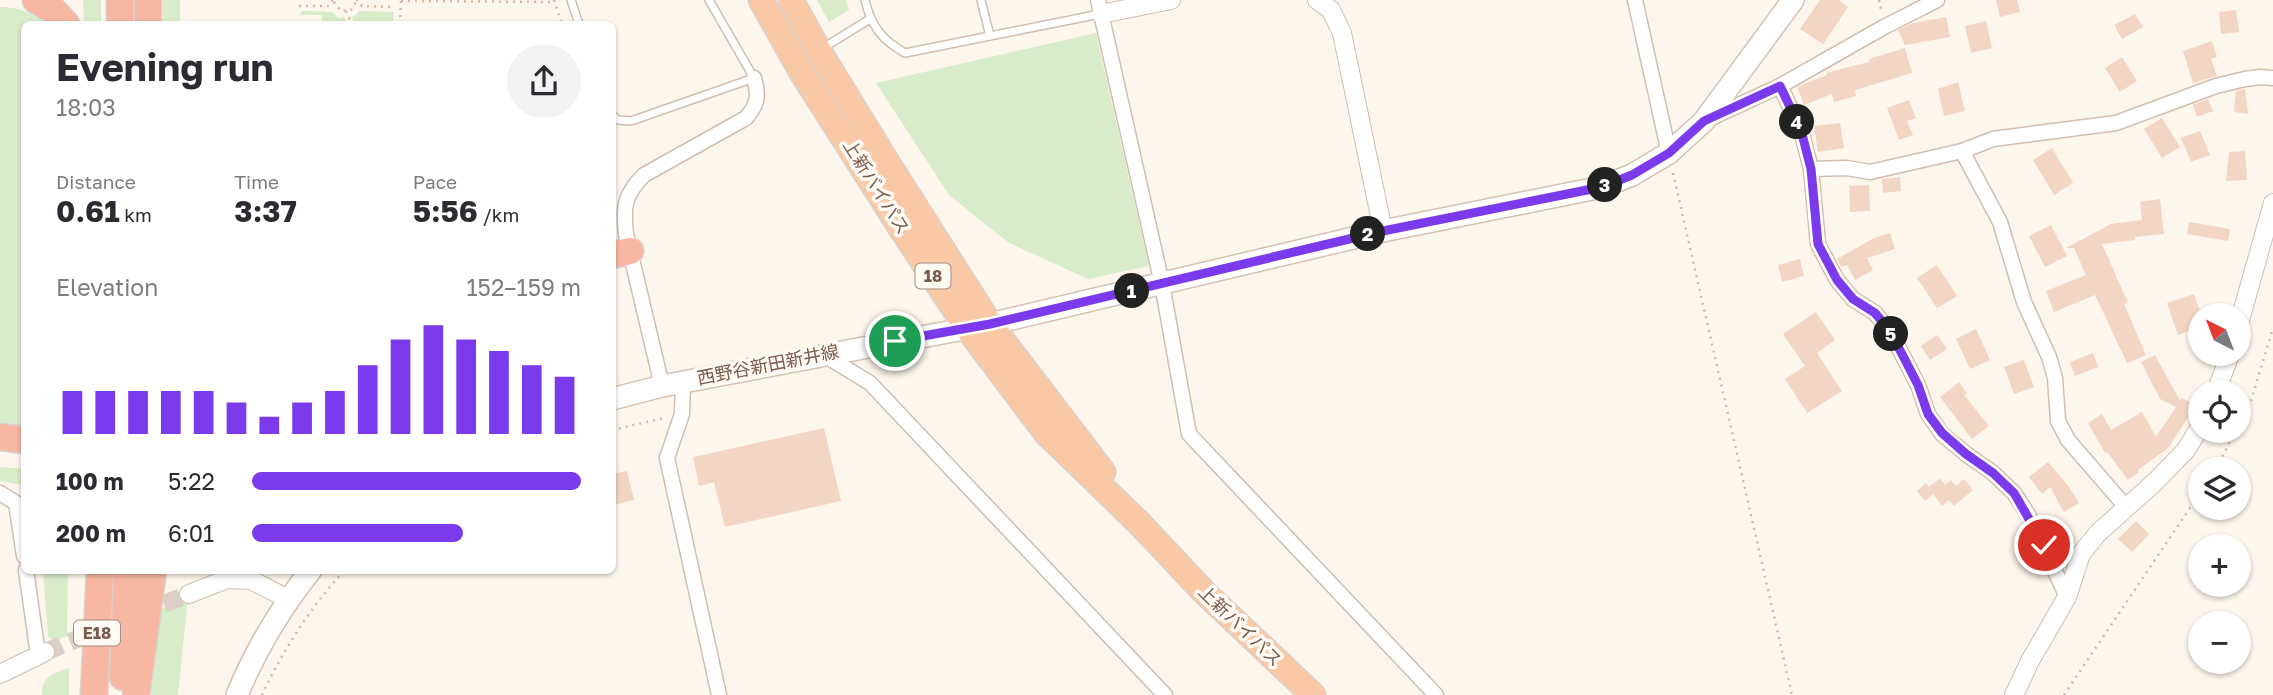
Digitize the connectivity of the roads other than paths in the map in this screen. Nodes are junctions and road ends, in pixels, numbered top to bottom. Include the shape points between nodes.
1 (36, 0) edge
2 (120, 0) edge
3 (148, 0) edge
4 (570, 0) edge
5 (709, 0) edge
6 (761, 0) edge
7 (790, 0) edge
8 (865, 0) edge
9 (981, 0) edge
10 (1171, 0) edge
11 (1317, 0) edge
12 (1635, 0) edge
13 (1793, 0) edge
14 (1937, 0) edge
15 (1100, 7) edge
16 (870, 19) junction
17 (63, 21) edge
18 (120, 21) edge
19 (148, 21) edge
20 (578, 21) edge
21 (990, 36) junction
22 (819, 51) junction
23 (754, 78) junction
24 (2273, 78) edge
25 (1780, 86) junction
26 (616, 119) edge
27 (1704, 121) junction
28 (1962, 151) junction
29 (1669, 153) junction
30 (1811, 169) junction
31 (2273, 203) edge
32 (1383, 231) junction
33 (620, 244) edge
34 (1162, 284) junction
35 (2245, 303) edge
36 (979, 326) junction
37 (822, 354) junction
38 (673, 384) junction
39 (616, 399) edge
40 (0, 437) edge
41 (21, 440) edge
42 (2190, 443) edge
43 (0, 455) edge
44 (21, 457) edge
45 (0, 493) edge
46 (2126, 507) junction
47 (21, 536) edge
48 (27, 574) edge
49 (84, 574) edge
50 (100, 574) edge
51 (127, 574) edge
52 (152, 574) edge
53 (309, 574) edge
54 (189, 594) tunnel mouth
55 (2067, 597) junction
56 (288, 599) junction
57 (42, 653) joint
58 (0, 674) edge
59 (86, 695) edge
60 (94, 695) edge
61 (122, 695) edge
62 (136, 695) edge
63 (237, 695) edge
64 (719, 695) edge
65 (1165, 695) edge
66 (1313, 695) edge
67 (1436, 695) edge
68 (2014, 695) edge

1 - 17 highway
2 - 18 highway
3 - 19 highway
4 - 20 lane
5 - 23 lane
6 - 36 highway, 上新バイパス / 18 via 802,73
7 - 22 highway, 上新バイパス / 18
8 - 16 lane
9 - 21 lane
10 - 15 street
11 - 32 street via 1331,10 1342,33
12 - 29 street
13 - 27 main road, 西野谷新田新井線
14 - 25 street
15 - 21 lane
15 - 34 street
16 - 21 lane via 889,44 905,53
16 - 22 lane
22 - 36 highway, 上新バイパス / 18
23 - 26 lane via 631,121
23 - 33 street via 758,93 746,118 658,166 633,185 626,198
24 - 28 street via 2216,86 2116,122 1993,139
25 - 27 street
25 - 30 street via 1801,130
27 - 29 main road, 西野谷新田新井線
28 - 30 street via 1870,172
28 - 46 street via 2000,222 2024,302 2049,356 2058,421 2068,440
29 - 32 main road, 西野谷新田新井線 via 1602,187
30 - 55 street via 1818,244 1837,280 1890,331 1928,414 1942,433 2014,493
31 - 35 street
32 - 34 main road, 西野谷新田新井線
33 - 38 street
34 - 36 main road, 西野谷新田新井線
34 - 67 street via 1189,434
36 - 37 main road, 西野谷新田新井線
36 - 66 highway, 上新バイパス / 18 via 1046,433 1203,592
37 - 38 main road, 西野谷新田新井線
37 - 65 street via 870,383
38 - 39 main road, 西野谷新田新井線
38 - 64 street via 682,414 667,458
40 - 41 highway
42 - 46 street
43 - 44 highway
45 - 47 street via 16,503
46 - 55 street via 2081,554
48 - 57 street
49 - 59 highway
50 - 60 highway, E18
51 - 61 highway, E18
52 - 62 highway
53 - 56 main road
54 - 56 street via 227,579 251,580
55 - 68 street
56 - 63 main road
57 - 58 street

